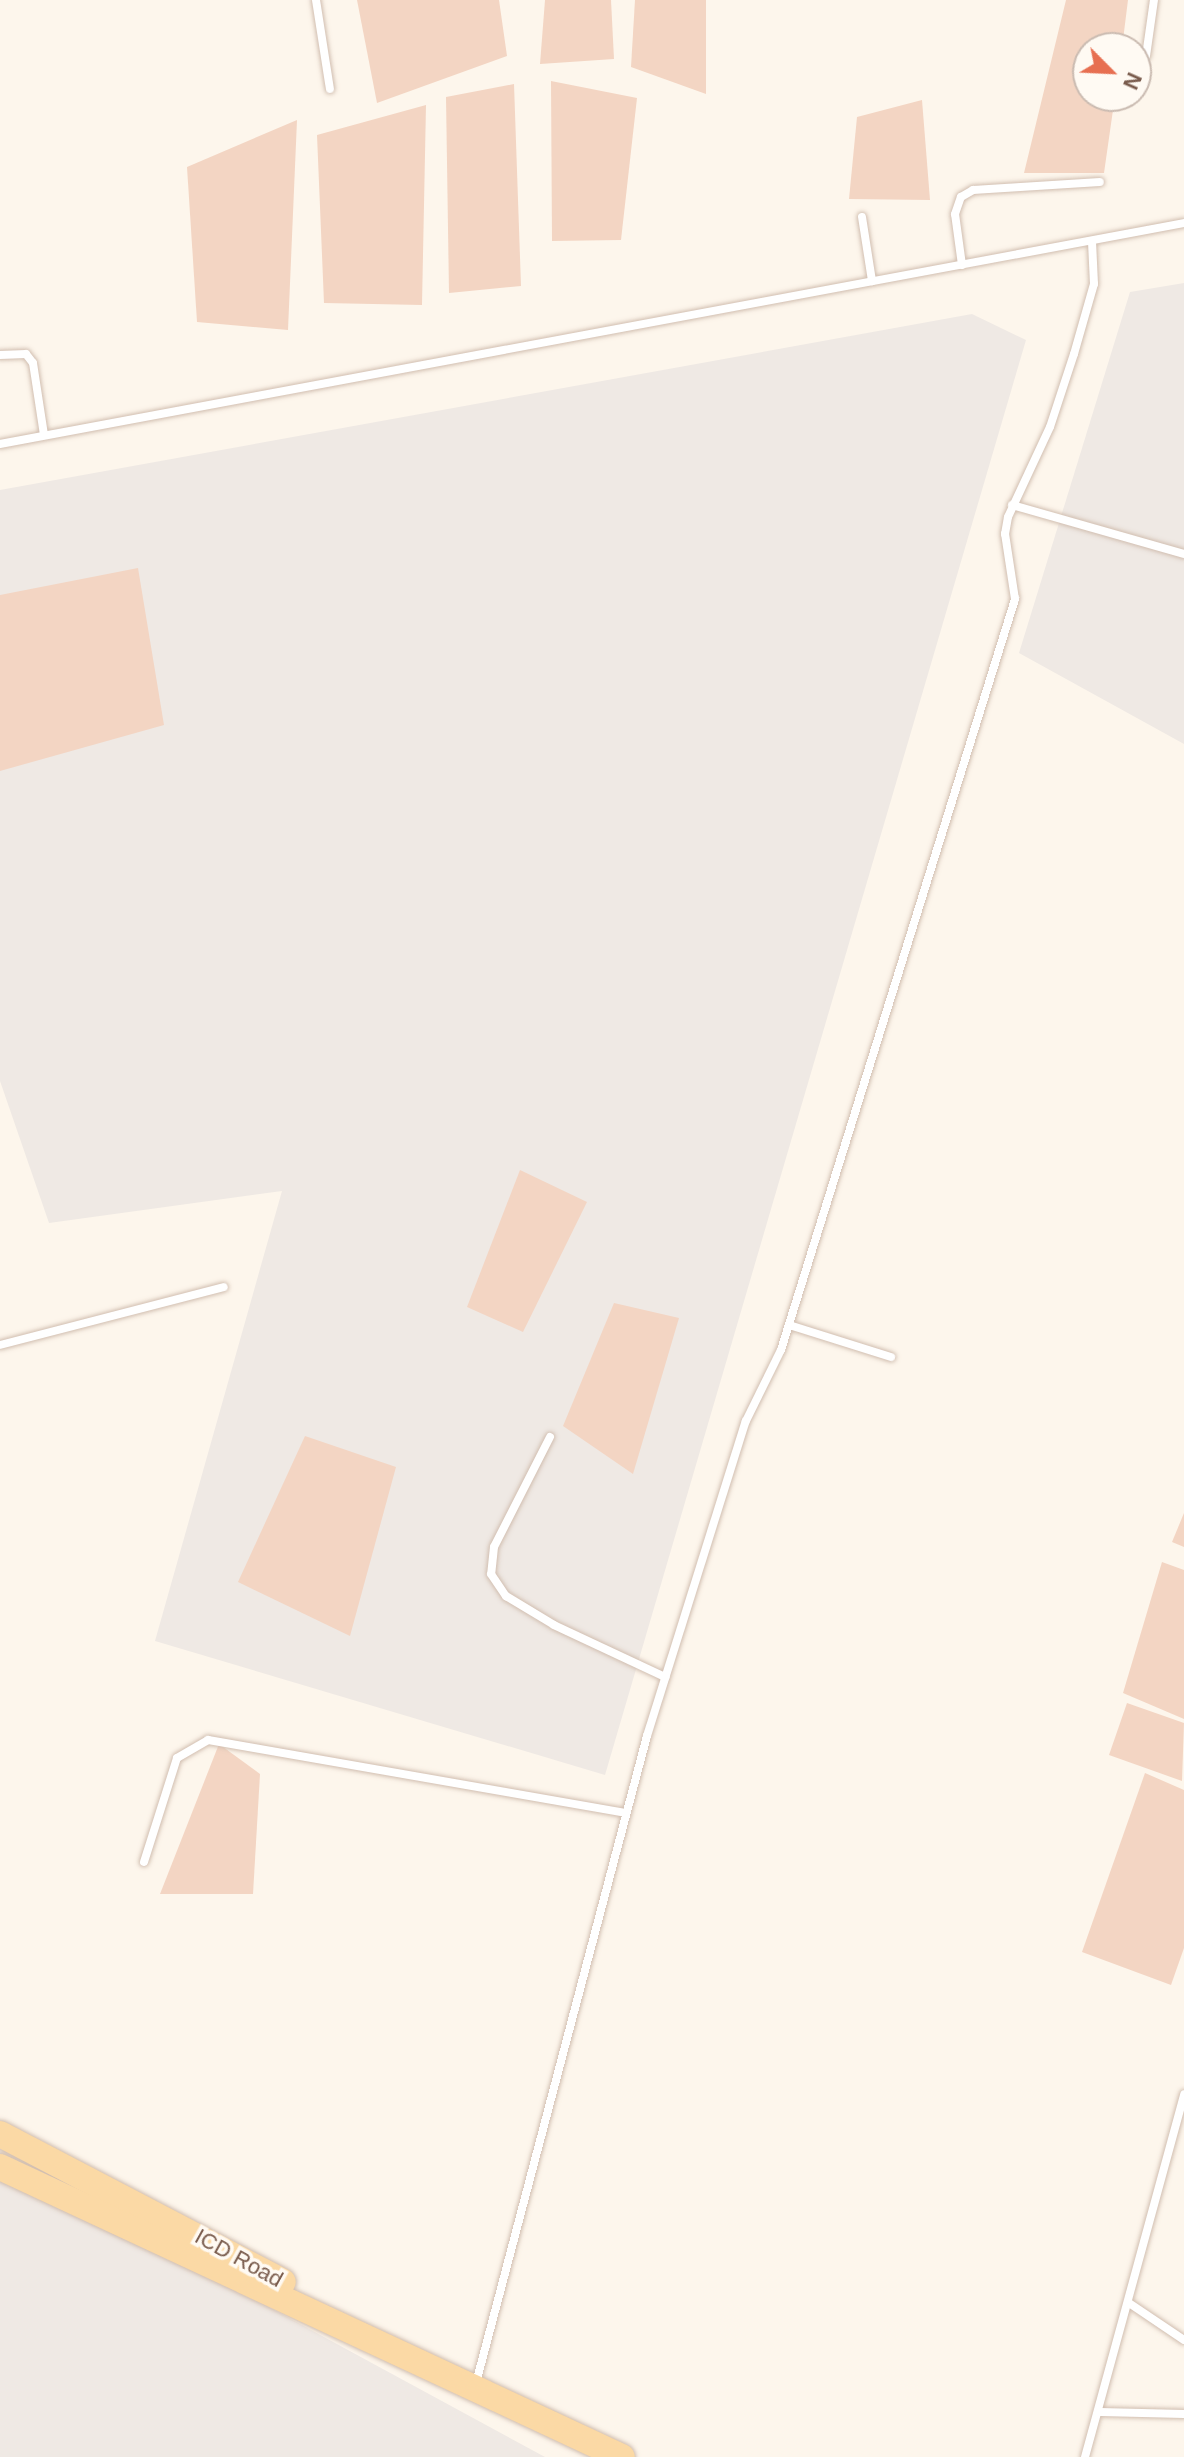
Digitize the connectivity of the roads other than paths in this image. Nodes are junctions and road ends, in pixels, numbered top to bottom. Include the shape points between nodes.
1 (316, 0) edge
2 (1154, 0) edge
3 (1149, 32) edge
4 (330, 89) dead end
5 (1100, 182) dead end
6 (862, 217) dead end
7 (1184, 223) edge
8 (1092, 241) junction
9 (962, 265) junction
10 (872, 281) junction
11 (0, 355) edge
12 (44, 435) junction
13 (0, 444) edge
14 (1012, 505) junction
15 (1184, 554) edge
16 (224, 1287) dead end
17 (789, 1325) junction
18 (0, 1345) edge
19 (891, 1357) dead end
20 (550, 1437) dead end
21 (665, 1677) junction
22 (626, 1813) junction
23 (144, 1862) dead end
24 (1184, 2094) edge
25 (0, 2134) edge
26 (0, 2167) edge
27 (1129, 2303) junction
28 (1184, 2340) edge
29 (475, 2388) junction
30 (1100, 2412) junction
31 (1184, 2414) edge
32 (622, 2457) edge
33 (1085, 2457) edge

1 - 4 lane
2 - 3 lane
5 - 9 lane via 973,190 961,197 955,214
6 - 10 lane
7 - 8 lane
8 - 9 lane
8 - 14 lane via 1094,284 1074,354 1050,427
9 - 10 lane
10 - 12 lane
11 - 12 lane via 26,354 33,363
12 - 13 lane
14 - 15 lane
14 - 17 lane via 1005,534 1015,599
16 - 18 lane
17 - 19 lane
17 - 21 lane via 746,1421
20 - 21 lane via 494,1547 491,1574 506,1596 554,1625
21 - 22 lane
22 - 23 lane via 208,1740 177,1758
22 - 29 lane
24 - 27 lane
25 - 29 main road, ICD Road via 242,2257
26 - 29 main road, ICD Road
27 - 28 lane
27 - 30 lane
29 - 32 main road, ICD Road
30 - 31 lane
30 - 33 lane

